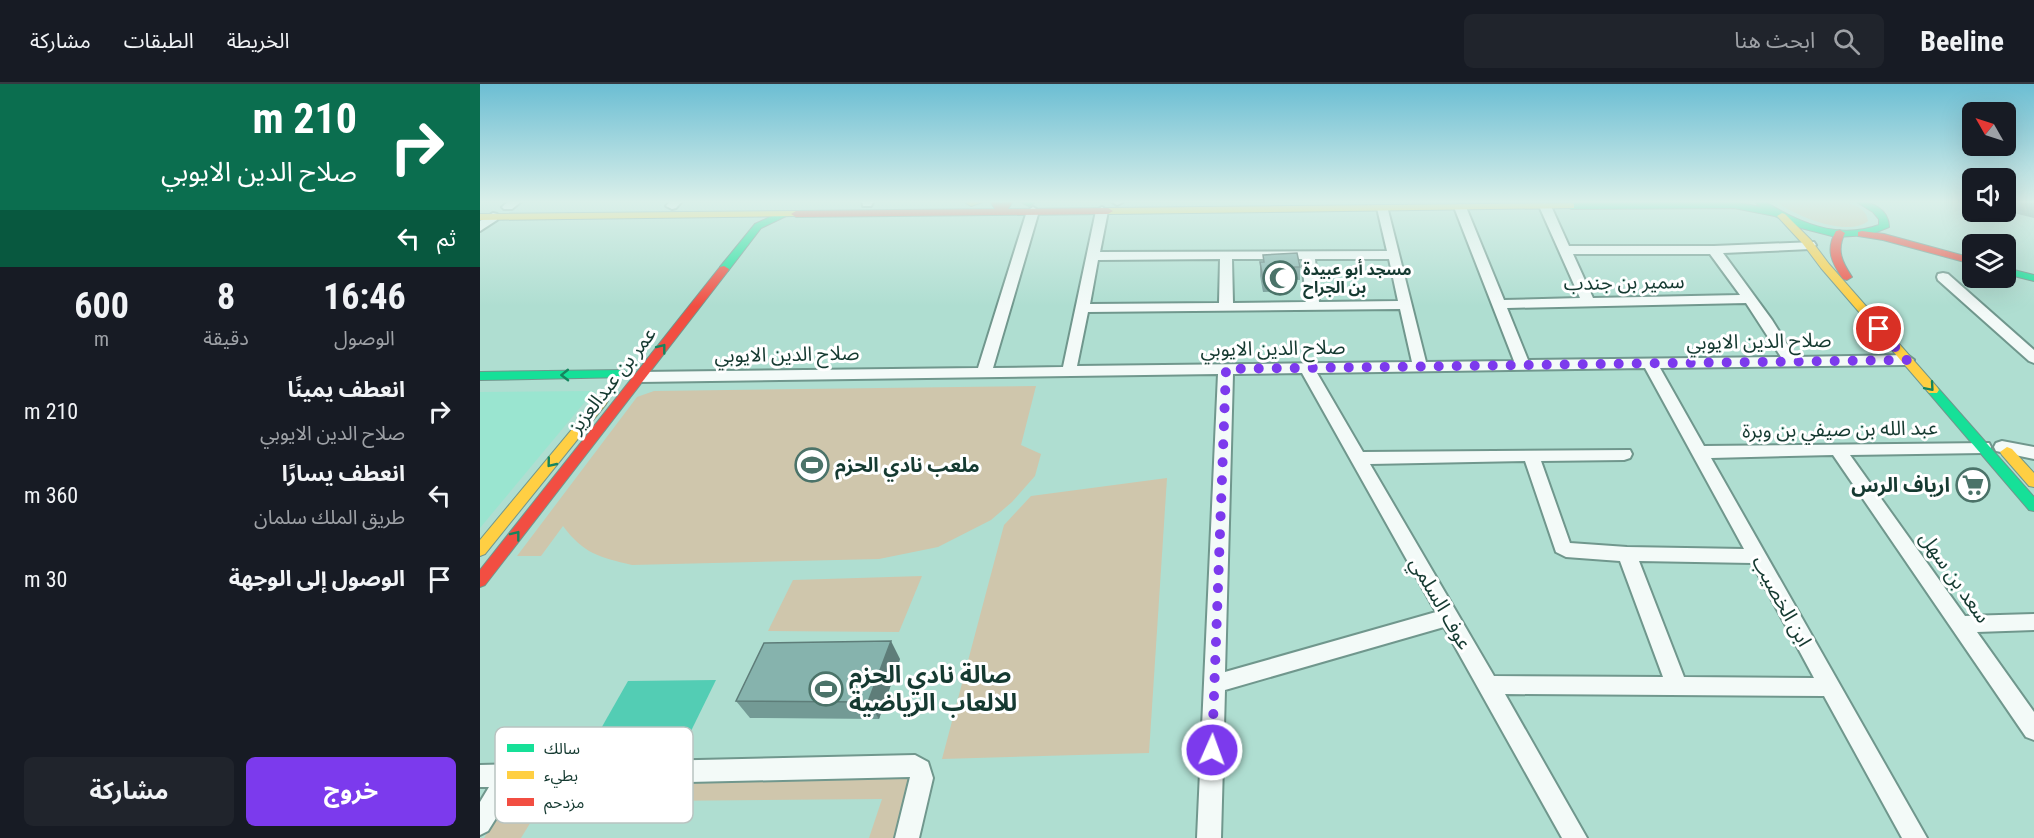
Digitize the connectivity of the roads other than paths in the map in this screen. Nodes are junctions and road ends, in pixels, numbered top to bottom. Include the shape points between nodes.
1 (734, 236) edge
2 (749, 236) edge
3 (1021, 236) edge
4 (1097, 236) edge
5 (1390, 236) edge
6 (1472, 236) edge
7 (1557, 236) edge
8 (1801, 236) edge
9 (1838, 236) edge
10 (1878, 236) edge
11 (1935, 236) edge
12 (1962, 244) edge
13 (1810, 245) junction
14 (1563, 250) junction
15 (1714, 250) junction
16 (1394, 255) junction
17 (1093, 256) junction
18 (1226, 256) junction
19 (1308, 256) junction
20 (1962, 258) edge
21 (2016, 259) edge
22 (2034, 264) edge
23 (2016, 274) edge
24 (1942, 277) dead end
25 (2034, 278) edge
26 (1750, 299) junction
27 (1588, 303) junction
28 (1499, 304) junction
29 (1406, 305) junction
30 (1313, 306) junction
31 (1226, 307) junction
32 (1082, 308) junction
33 (2034, 358) edge
34 (1907, 360) junction
35 (1791, 362) junction
36 (1650, 364) junction
37 (1523, 365) junction
38 (1420, 367) junction
39 (633, 368) junction
40 (1307, 368) junction
41 (1226, 369) junction
42 (1069, 371) junction
43 (984, 372) junction
44 (480, 376) edge
45 (614, 386) junction
46 (480, 388) edge
47 (1979, 421) dead end
48 (1993, 444) junction
49 (1838, 450) junction
50 (1699, 452) junction
51 (2034, 453) edge
52 (1624, 454) dead end
53 (1531, 455) junction
54 (1358, 458) junction
55 (2034, 482) edge
56 (2034, 506) edge
57 (480, 550) edge
58 (1627, 554) junction
59 (1757, 556) junction
60 (480, 580) edge
61 (1449, 617) junction
62 (2034, 622) edge
63 (1960, 624) junction
64 (1215, 684) junction
65 (1487, 685) junction
66 (1677, 686) junction
67 (1830, 687) junction
68 (2034, 730) edge
69 (693, 771) edge
70 (495, 799) edge
71 (480, 823) edge
72 (907, 838) edge
73 (1209, 838) edge
74 (1575, 838) edge
75 (1915, 838) edge

1 - 39 main road, عمر بن عبدالعزيز
39 -> 2 main road, عمر بن عبدالعزيز
3 - 43 street
4 - 17 street
5 - 16 street
6 - 28 street
7 - 14 street
8 - 13 main road
9 - 47 main road via 1832,254 1838,267
10 - 20 main road
11 - 12 main road
13 - 15 street
13 - 34 main road
14 - 15 street
14 - 27 street
15 - 26 street
16 - 19 street
16 - 29 street
17 - 18 street
17 - 32 street
18 - 19 street
18 - 31 street
19 - 30 street
21 - 22 main road
23 - 25 main road
24 - 33 street
26 - 27 street, سمير بن جندب
26 - 35 street
27 - 28 street, سمير بن جندب
28 - 37 street
29 - 30 street
29 - 38 street
30 - 31 street
31 - 32 street
32 - 42 street
34 - 35 street, صلاح الدين الايوبي
34 -> 48 main road
35 - 36 street, صلاح الدين الايوبي
36 - 37 street, صلاح الدين الايوبي
36 - 50 street, ابن الخصيب
37 - 38 street, صلاح الدين الايوبي
38 - 40 street, صلاح الدين الايوبي
39 - 43 street, صلاح الدين الايوبي
39 -> 44 main road, صلاح الدين الايوبي
39 - 45 main road, عمر بن عبدالعزيز
60 -> 39 main road, عمر بن عبدالعزيز
40 - 41 street, صلاح الدين الايوبي
40 - 54 street, عوف السلمي
41 - 42 street, صلاح الدين الايوبي
41 - 64 street
42 - 43 street, صلاح الدين الايوبي
45 - 46 main road
45 -> 57 main road, عمر بن عبدالعزيز
48 - 49 street, عبد الله بن صيفي بن وبرة
48 - 51 street, عبد الله بن صيفي بن وبرة
48 - 55 main road
48 - 56 main road
49 - 50 street, عبد الله بن صيفي بن وبرة
49 - 63 street, سعد بن سهل
50 - 59 street, ابن الخصيب
52 - 53 street
53 - 54 street
53 - 58 street via 1562,547
54 - 61 street, عوف السلمي
58 - 59 street
58 - 66 street
59 - 67 street, ابن الخصيب
61 - 64 street
61 - 65 street, عوف السلمي
62 - 63 street
63 - 68 street, سعد بن سهل
64 - 73 street
65 - 66 street
65 - 74 street, عوف السلمي
66 - 67 street
67 - 75 street, ابن الخصيب
69 - 72 street via 915,766 922,778
70 - 71 street

